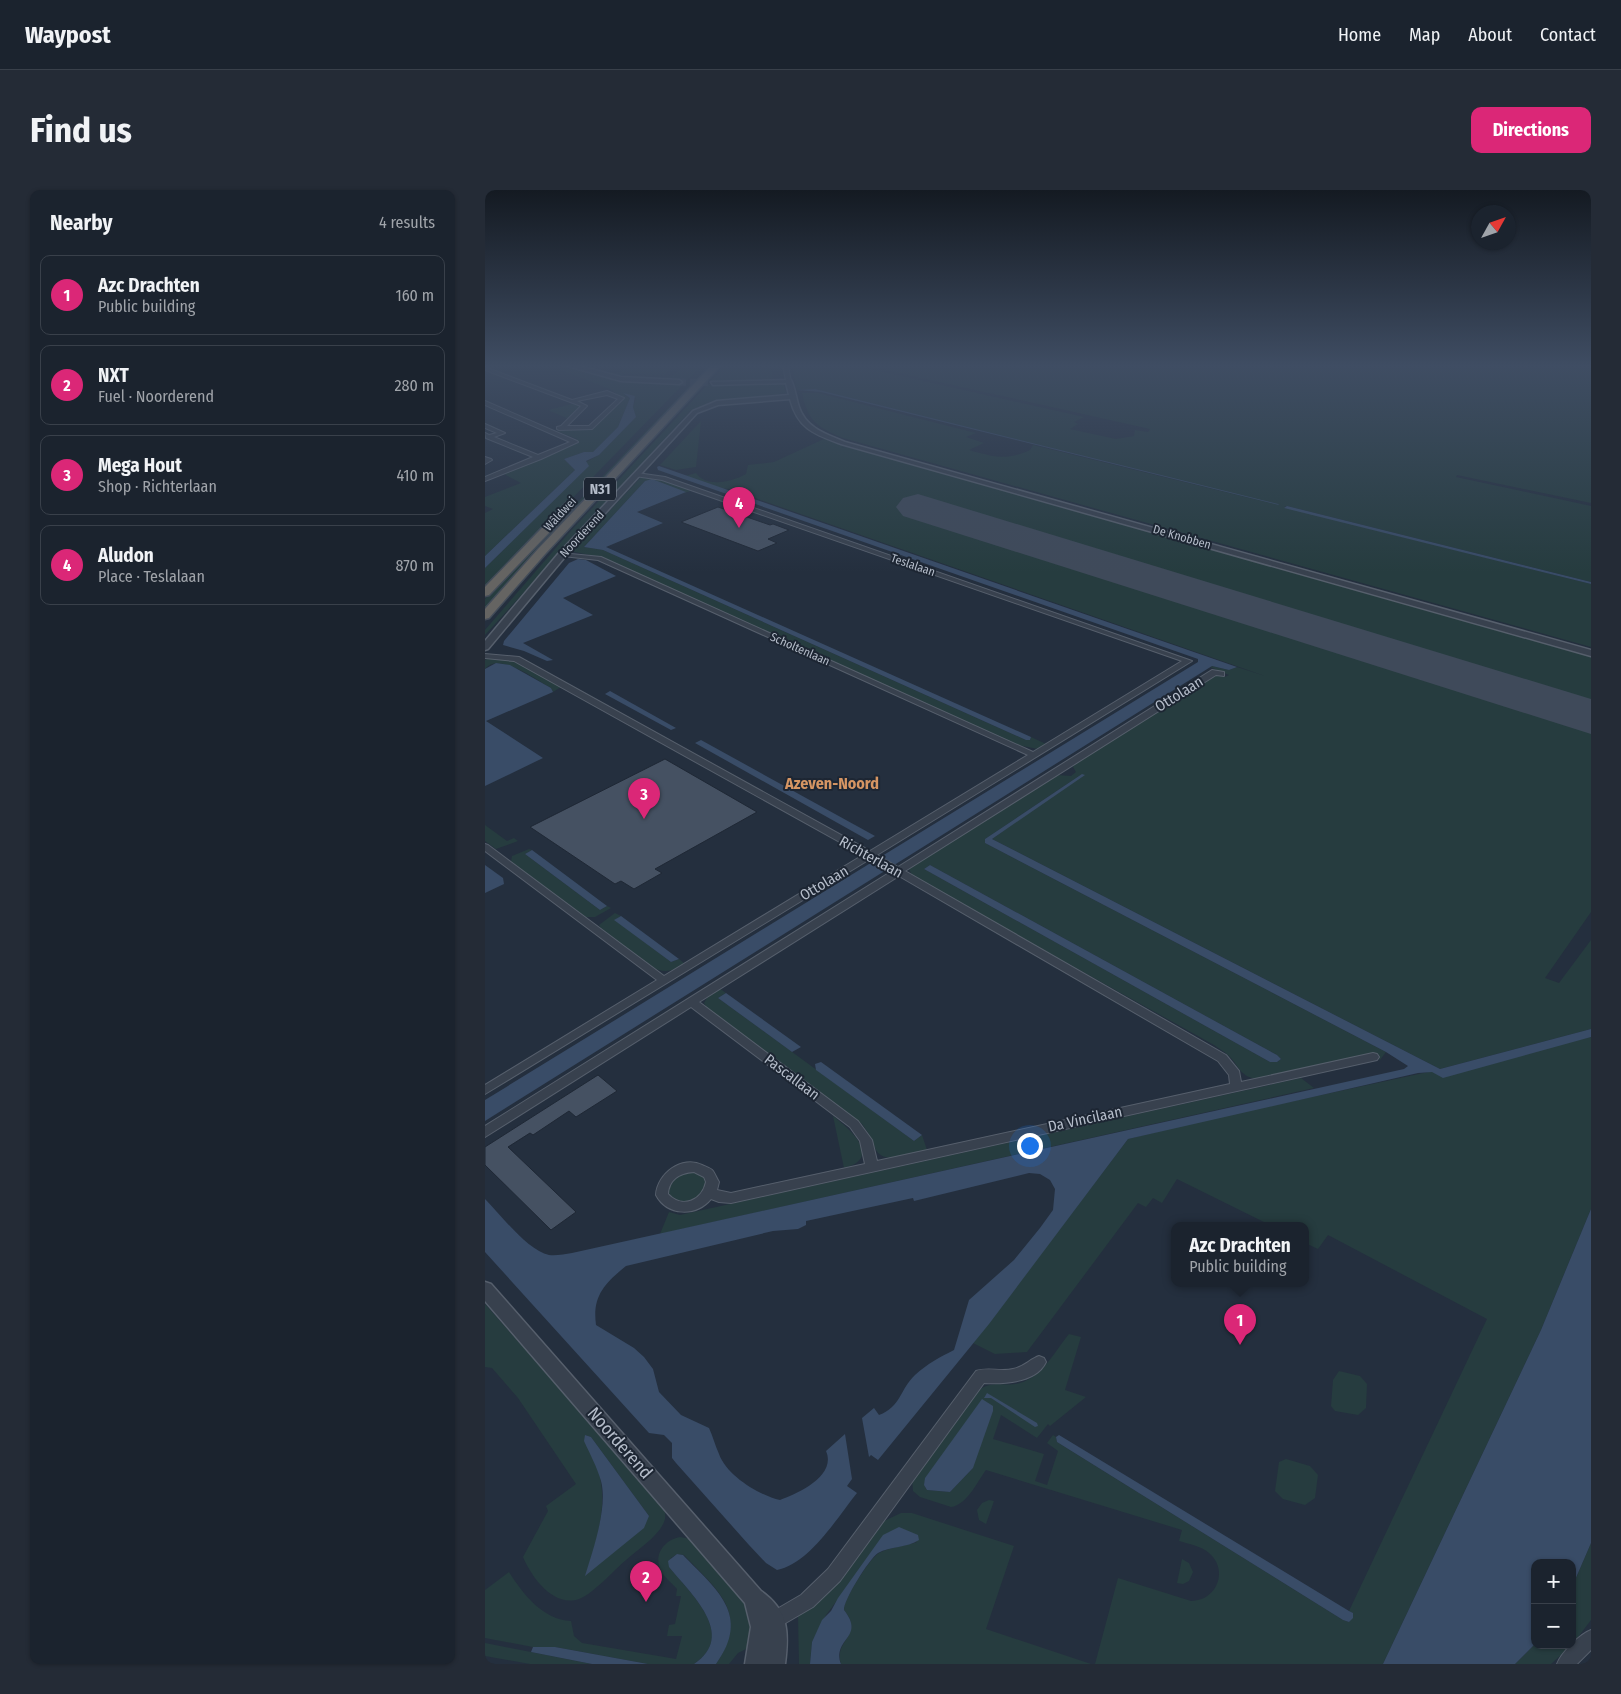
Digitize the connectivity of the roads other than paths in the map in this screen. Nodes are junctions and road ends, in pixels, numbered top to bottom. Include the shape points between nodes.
1 (559, 434) edge
2 (639, 434) edge
3 (652, 434) edge
4 (675, 434) edge
5 (821, 434) edge
6 (487, 436) edge
7 (539, 458) junction
8 (637, 475) junction
9 (485, 479) edge
10 (563, 554) junction
11 (485, 593) edge
12 (485, 616) edge
13 (485, 647) edge
14 (1591, 653) edge
15 (485, 656) edge
16 (1188, 661) joint
17 (1221, 674) dead end
18 (1034, 755) junction
19 (485, 847) edge
20 (871, 856) junction
21 (896, 870) junction
22 (663, 980) junction
23 (692, 1002) junction
24 (1373, 1057) dead end
25 (1236, 1086) junction
26 (485, 1090) edge
27 (485, 1132) edge
28 (872, 1166) junction
29 (710, 1193) dead end
30 (485, 1290) edge
31 (1039, 1362) dead end
32 (768, 1624) junction
33 (1591, 1638) edge
34 (755, 1664) edge
35 (775, 1664) edge
36 (1565, 1664) edge

1 - 7 street via 575,442
2 - 11 highway, Wâldwei / N31
3 - 12 highway, Wâldwei / N31
4 - 8 street, Noorderend
5 - 14 street, De Knobben via 843,443
6 - 7 street
7 - 9 street
8 - 10 street, Noorderend
8 - 16 street, Teslalaan via 663,478
10 - 13 street, Noorderend
10 - 18 street, Scholtenlaan via 599,558
15 - 20 street, Richterlaan via 516,659
16 - 18 street, Ottolaan
17 - 21 street, Ottolaan via 1215,672 1065,770
18 - 20 street, Ottolaan
19 - 22 street
20 - 21 street, Richterlaan
20 - 22 street, Ottolaan
21 - 23 street, Ottolaan
21 - 25 street, Richterlaan via 1222,1058 1235,1074
22 - 26 street, Ottolaan
23 - 27 street, Ottolaan
23 - 28 street, Pascallaan via 854,1124 866,1140
24 - 25 street, Da Vincilaan
25 - 28 street, Da Vincilaan
28 - 29 street, Da Vincilaan via 731,1198
30 - 32 street, Noorderend via 754,1598
31 - 32 street via 1019,1376 981,1376 834,1575 807,1601
32 - 34 street, Noorderend
32 - 35 street, Noorderend via 779,1640
33 - 36 street

